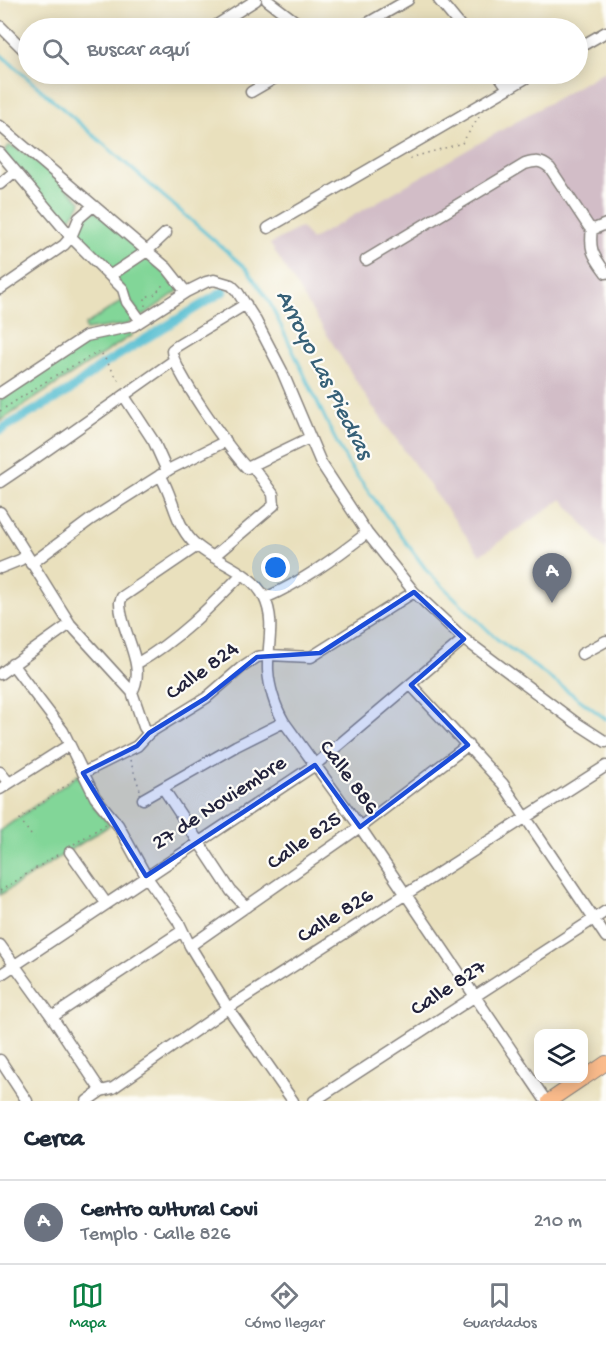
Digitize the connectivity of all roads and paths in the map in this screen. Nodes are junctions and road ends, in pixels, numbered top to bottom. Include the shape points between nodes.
1 (256, 0) edge
2 (267, 0) edge
3 (408, 0) edge
4 (439, 0) edge
5 (228, 18) edge
6 (291, 18) edge
7 (376, 18) edge
8 (454, 18) edge
9 (0, 26) edge
10 (606, 32) edge
11 (588, 42) edge
12 (18, 44) edge
13 (265, 84) edge
14 (505, 84) edge
15 (515, 84) edge
16 (508, 88) junction
17 (251, 92) dead end
18 (0, 126) edge
19 (13, 137) junction
20 (0, 152) edge
21 (14, 172) junction
22 (0, 184) edge
23 (93, 206) junction
24 (606, 224) edge
25 (268, 228) dead end
26 (592, 228) junction
27 (166, 233) dead end
28 (71, 237) junction
29 (147, 251) junction
30 (366, 260) dead end
31 (606, 273) edge
32 (111, 275) junction
33 (0, 289) edge
34 (186, 292) junction
35 (246, 304) junction
36 (141, 321) junction
37 (173, 362) junction
38 (0, 393) edge
39 (125, 394) junction
40 (0, 411) edge
41 (309, 438) junction
42 (226, 441) junction
43 (253, 467) junction
44 (164, 473) junction
45 (0, 482) edge
46 (0, 512) edge
47 (367, 533) junction
48 (197, 546) junction
49 (213, 557) junction
50 (28, 560) junction
51 (0, 568) edge
52 (242, 575) junction
53 (414, 592) junction
54 (265, 598) junction
55 (70, 624) junction
56 (464, 639) junction
57 (604, 646) edge
58 (582, 654) dead end
59 (269, 655) junction
60 (12, 664) junction
61 (136, 664) junction
62 (0, 674) edge
63 (411, 685) junction
64 (132, 692) junction
65 (284, 722) junction
66 (149, 733) junction
67 (606, 742) edge
68 (69, 745) junction
69 (468, 745) junction
70 (128, 751) junction
71 (315, 765) junction
72 (606, 766) edge
73 (0, 772) edge
74 (83, 773) junction
75 (5, 786) edge
76 (163, 788) junction
77 (143, 799) joint
78 (526, 818) junction
79 (116, 822) junction
80 (360, 827) junction
81 (31, 835) dead end
82 (200, 842) junction
83 (70, 852) dead end
84 (146, 876) junction
85 (0, 891) edge
86 (406, 895) junction
87 (106, 903) junction
88 (246, 907) junction
89 (606, 910) edge
90 (594, 919) junction
91 (182, 931) junction
92 (606, 937) edge
93 (0, 945) edge
94 (190, 946) junction
95 (15, 966) junction
96 (0, 975) edge
97 (475, 996) junction
98 (228, 1008) junction
99 (52, 1017) junction
100 (0, 1060) edge
101 (606, 1063) edge
102 (588, 1075) edge
103 (575, 1083) edge
104 (101, 1091) junction
105 (27, 1101) edge
106 (87, 1101) edge
107 (293, 1101) edge
108 (314, 1101) edge
109 (548, 1101) edge

1 - 5 street
2 - 6 street
3 - 7 street
4 - 8 street
9 - 12 street
10 - 11 street
13 - 17 street
14 - 16 street
15 - 16 street
16 - 25 street
18 - 19 street
19 - 20 street
19 - 23 street
20 - 21 street
21 - 22 street
21 - 28 street
23 - 28 street via 79,218
23 - 29 street
24 - 26 street
26 - 30 street via 584,222 550,168 536,161
26 - 31 street via 592,253
27 - 29 street
28 - 32 street
28 - 33 street
29 - 32 street
29 - 34 street
32 - 36 street
34 - 35 street via 206,282 222,281 231,285
34 - 36 street
35 - 37 street via 177,346 172,350
35 - 41 street via 282,371
36 - 38 street via 128,328 86,336
37 - 39 street
37 - 42 street
39 - 40 path via 100,351
39 - 44 street via 154,442
39 - 45 street
41 - 43 street
41 - 47 street
42 - 43 street via 247,468
42 - 44 street
43 - 49 street via 273,494 274,505
44 - 48 street via 183,529
44 - 50 street
46 - 50 street
47 - 53 street
47 - 54 street via 298,582
48 - 49 street
48 - 61 street via 122,597 119,606
49 - 52 street
50 - 51 street
50 - 55 street
52 - 54 street
52 - 61 street via 200,618
53 - 56 street
53 - 59 street, Calle 824 via 311,657
54 - 59 street, Calle 886 via 271,626
55 - 60 street
55 - 64 street
56 - 63 street, 27 de Noviembre
56 - 67 street
57 - 58 street
59 - 65 street, Calle 886 via 275,703
59 - 66 street, Calle 824 via 257,657 206,698
60 - 62 street
60 - 68 street via 57,722
61 - 64 street
63 - 69 street
63 - 71 street, 27 de Noviembre
64 - 66 street
65 - 71 street, Calle 886
65 - 76 street
66 - 70 street, Calle 824
68 - 74 street
68 - 75 street
69 - 78 street via 503,784
69 - 80 street, Calle 825
70 - 74 street, Calle 824
70 - 77 path
71 - 80 street, Calle 886
71 - 82 street, 27 de Noviembre
72 - 78 street, Calle 826
73 - 75 street
74 - 79 street via 95,797
74 - 81 path via 20,819
76 - 77 street
76 - 82 street
78 - 86 street, Calle 826
78 - 90 street
79 - 84 street
79 - 85 path
80 - 86 street, Calle 886
80 - 88 street, Calle 825
82 - 84 street, 27 de Noviembre
82 - 88 street via 231,891
83 - 87 street
84 - 87 street, 27 de Noviembre
84 - 91 street
86 - 97 street, Calle 886
86 - 98 street, Calle 826
87 - 95 street, 27 de Noviembre
88 - 94 street, Calle 825
89 - 90 street, Calle 827
90 - 92 street
90 - 97 street, Calle 827
91 - 94 street
91 - 99 street
93 - 95 street
94 - 98 street
95 - 96 street
95 - 99 street
97 - 108 street, Calle 827
97 - 109 street, Calle 886
98 - 104 street, Calle 826 via 113,1088
98 - 107 street
99 - 104 street
100 - 105 street
101 - 102 main road
103 - 109 main road
104 - 106 street, Calle 826

